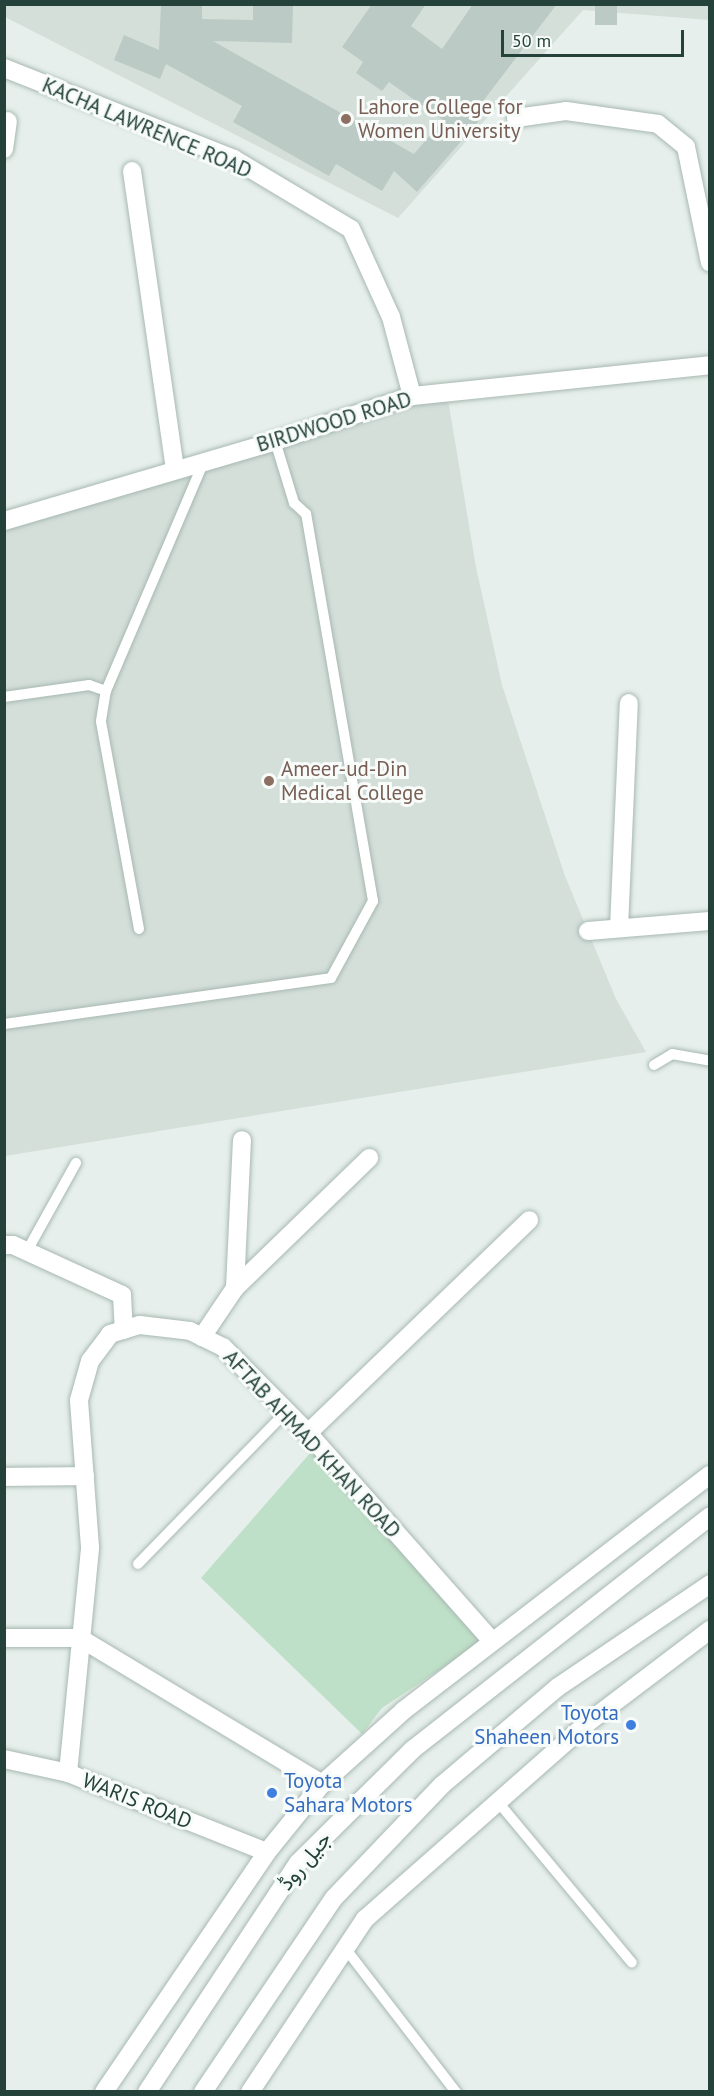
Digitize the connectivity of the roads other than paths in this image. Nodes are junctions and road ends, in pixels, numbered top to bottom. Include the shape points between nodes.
1 (4, 68) edge
2 (516, 118) dead end
3 (8, 121) dead end
4 (4, 150) edge
5 (132, 171) dead end
6 (710, 263) edge
7 (710, 365) edge
8 (412, 396) junction
9 (275, 441) junction
10 (205, 459) junction
11 (175, 469) junction
12 (4, 521) edge
13 (106, 691) junction
14 (4, 697) edge
15 (629, 703) dead end
16 (710, 921) edge
17 (619, 928) junction
18 (140, 929) dead end
19 (588, 931) dead end
20 (4, 1024) edge
21 (710, 1061) edge
22 (654, 1065) dead end
23 (242, 1140) dead end
24 (369, 1158) dead end
25 (76, 1163) dead end
26 (529, 1220) dead end
27 (4, 1245) edge
28 (27, 1251) junction
29 (235, 1288) junction
30 (124, 1330) junction
31 (202, 1337) junction
32 (287, 1411) junction
33 (308, 1433) junction
34 (710, 1475) edge
35 (85, 1476) junction
36 (4, 1477) edge
37 (710, 1516) edge
38 (138, 1564) dead end
39 (710, 1584) edge
40 (710, 1630) edge
41 (4, 1638) edge
42 (80, 1638) junction
43 (492, 1641) junction
44 (4, 1759) edge
45 (68, 1773) junction
46 (322, 1784) junction
47 (498, 1802) junction
48 (267, 1852) junction
49 (345, 1948) junction
50 (632, 1963) dead end
51 (104, 2091) edge
52 (147, 2091) edge
53 (203, 2091) edge
54 (250, 2091) edge
55 (456, 2091) edge

1 - 8 street, KACHA LAWRENCE ROAD via 234,159 351,229 391,317
2 - 6 street via 567,111 658,123 686,147
3 - 4 street
5 - 11 street
7 - 8 street, BIRDWOOD ROAD
8 - 9 street, BIRDWOOD ROAD
9 - 10 street, BIRDWOOD ROAD
9 - 20 lane via 294,503 306,514 373,901 331,978
10 - 11 street, BIRDWOOD ROAD
10 - 13 lane
11 - 12 street, BIRDWOOD ROAD
13 - 14 lane via 89,685
13 - 18 lane via 101,722
15 - 17 street
16 - 17 street
17 - 19 street
21 - 22 lane via 672,1054
23 - 29 street
24 - 29 street
25 - 28 lane
26 - 33 street
27 - 28 street
28 - 30 street via 122,1295
29 - 31 street
30 - 31 street, AFTAB AHMAD KHAN ROAD via 140,1325 190,1331
30 - 35 street, AFTAB AHMAD KHAN ROAD via 110,1334 90,1361 79,1400
31 - 32 street, AFTAB AHMAD KHAN ROAD via 223,1347
32 - 33 street, AFTAB AHMAD KHAN ROAD
32 - 38 lane
33 - 43 street, AFTAB AHMAD KHAN ROAD
34 - 43 street
35 - 36 street
35 - 42 street, AFTAB AHMAD KHAN ROAD via 90,1547
37 - 52 street, جیل روڈ via 412,1750 298,1863
39 - 53 street via 558,1687 442,1785 334,1898
40 - 47 street via 586,1724
41 - 42 street
42 - 45 street, AFTAB AHMAD KHAN ROAD
42 - 46 street
43 - 46 street via 395,1718
44 - 45 street, WARIS ROAD
45 - 48 street, WARIS ROAD
46 - 48 street
47 - 49 street via 365,1919
47 - 50 lane
48 - 51 street
49 - 54 street
49 - 55 lane

